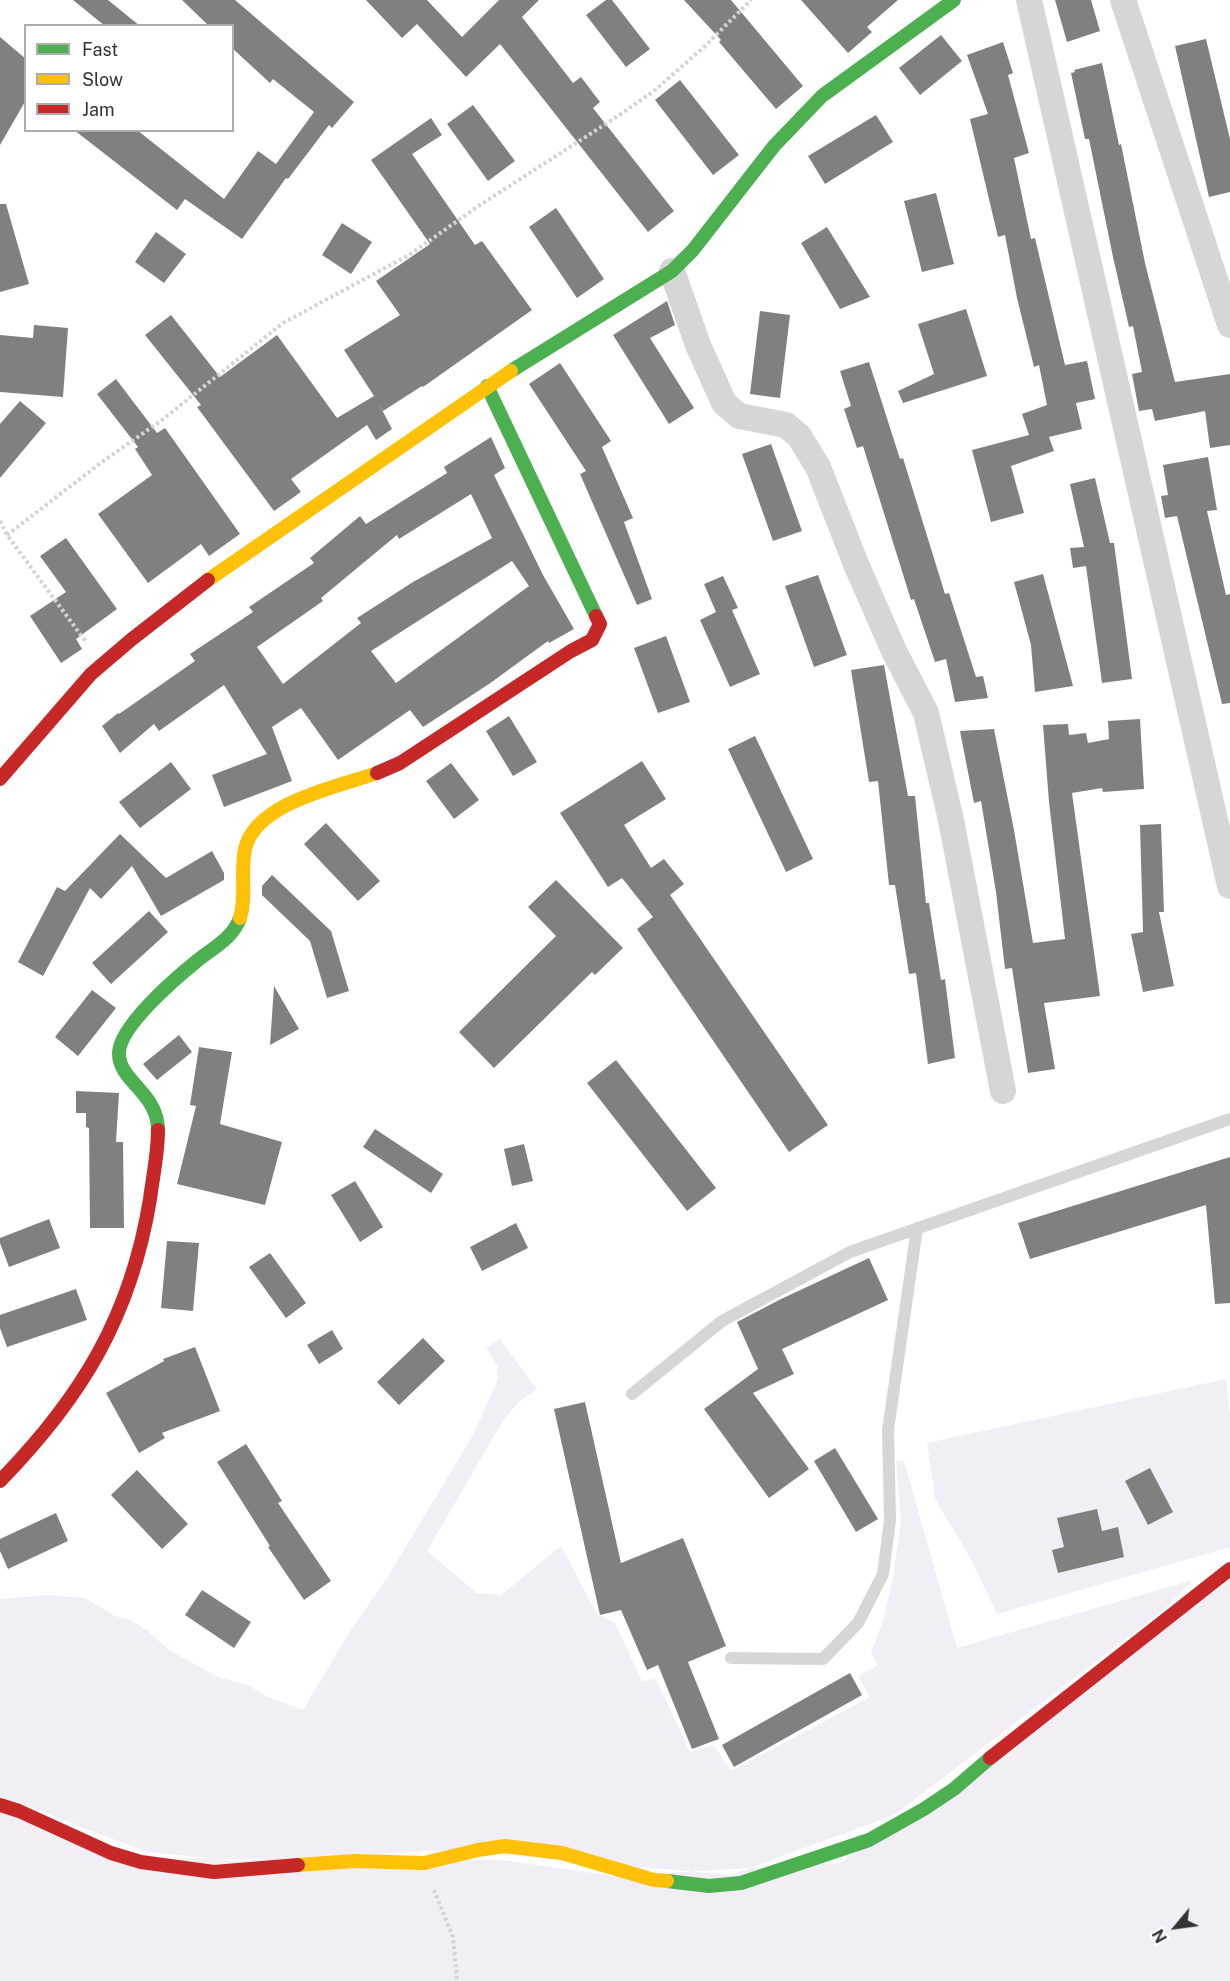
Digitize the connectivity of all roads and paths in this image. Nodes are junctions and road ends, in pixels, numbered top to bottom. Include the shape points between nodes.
1 (751, 0) edge
2 (954, 0) edge
3 (1029, 0) edge
4 (1123, 0) edge
5 (672, 271) junction
6 (1230, 325) edge
7 (488, 386) junction
8 (0, 521) edge
9 (7, 535) junction
10 (102, 664) junction
11 (0, 779) edge
12 (1230, 886) edge
13 (1003, 1091) dead end
14 (1230, 1119) edge
15 (917, 1228) junction
16 (632, 1394) dead end
17 (0, 1482) edge
18 (1230, 1569) edge
19 (731, 1658) dead end
20 (0, 1805) edge
21 (424, 1863) junction
22 (457, 1981) edge

1 - 9 path via 654,91 409,255 283,323 162,420
2 - 5 street via 822,96 774,146
3 - 12 street
4 - 6 street
5 - 7 street
5 - 13 street via 724,403 739,416 786,425 799,436 819,467 856,564 926,713 951,820
7 - 10 street via 220,571
7 - 17 street via 600,624 591,640 446,736 390,768 283,807 262,820 249,837 243,859 243,908 238,923 143,1012 118,1047 127,1074 152,1101 159,1118 144,1235 122,1305 87,1377 34,1447
8 - 9 path
9 - 10 path
10 - 11 street
14 - 15 lane
15 - 16 lane via 850,1252 722,1321
15 - 19 lane via 888,1430 891,1520 883,1574 858,1623 823,1659
18 - 21 street via 1070,1692 954,1789 869,1840 835,1853 741,1883 709,1887 654,1880 562,1852 533,1848 505,1846
20 - 21 street via 111,1853 175,1867 214,1872 355,1861
21 - 22 path via 453,1937

